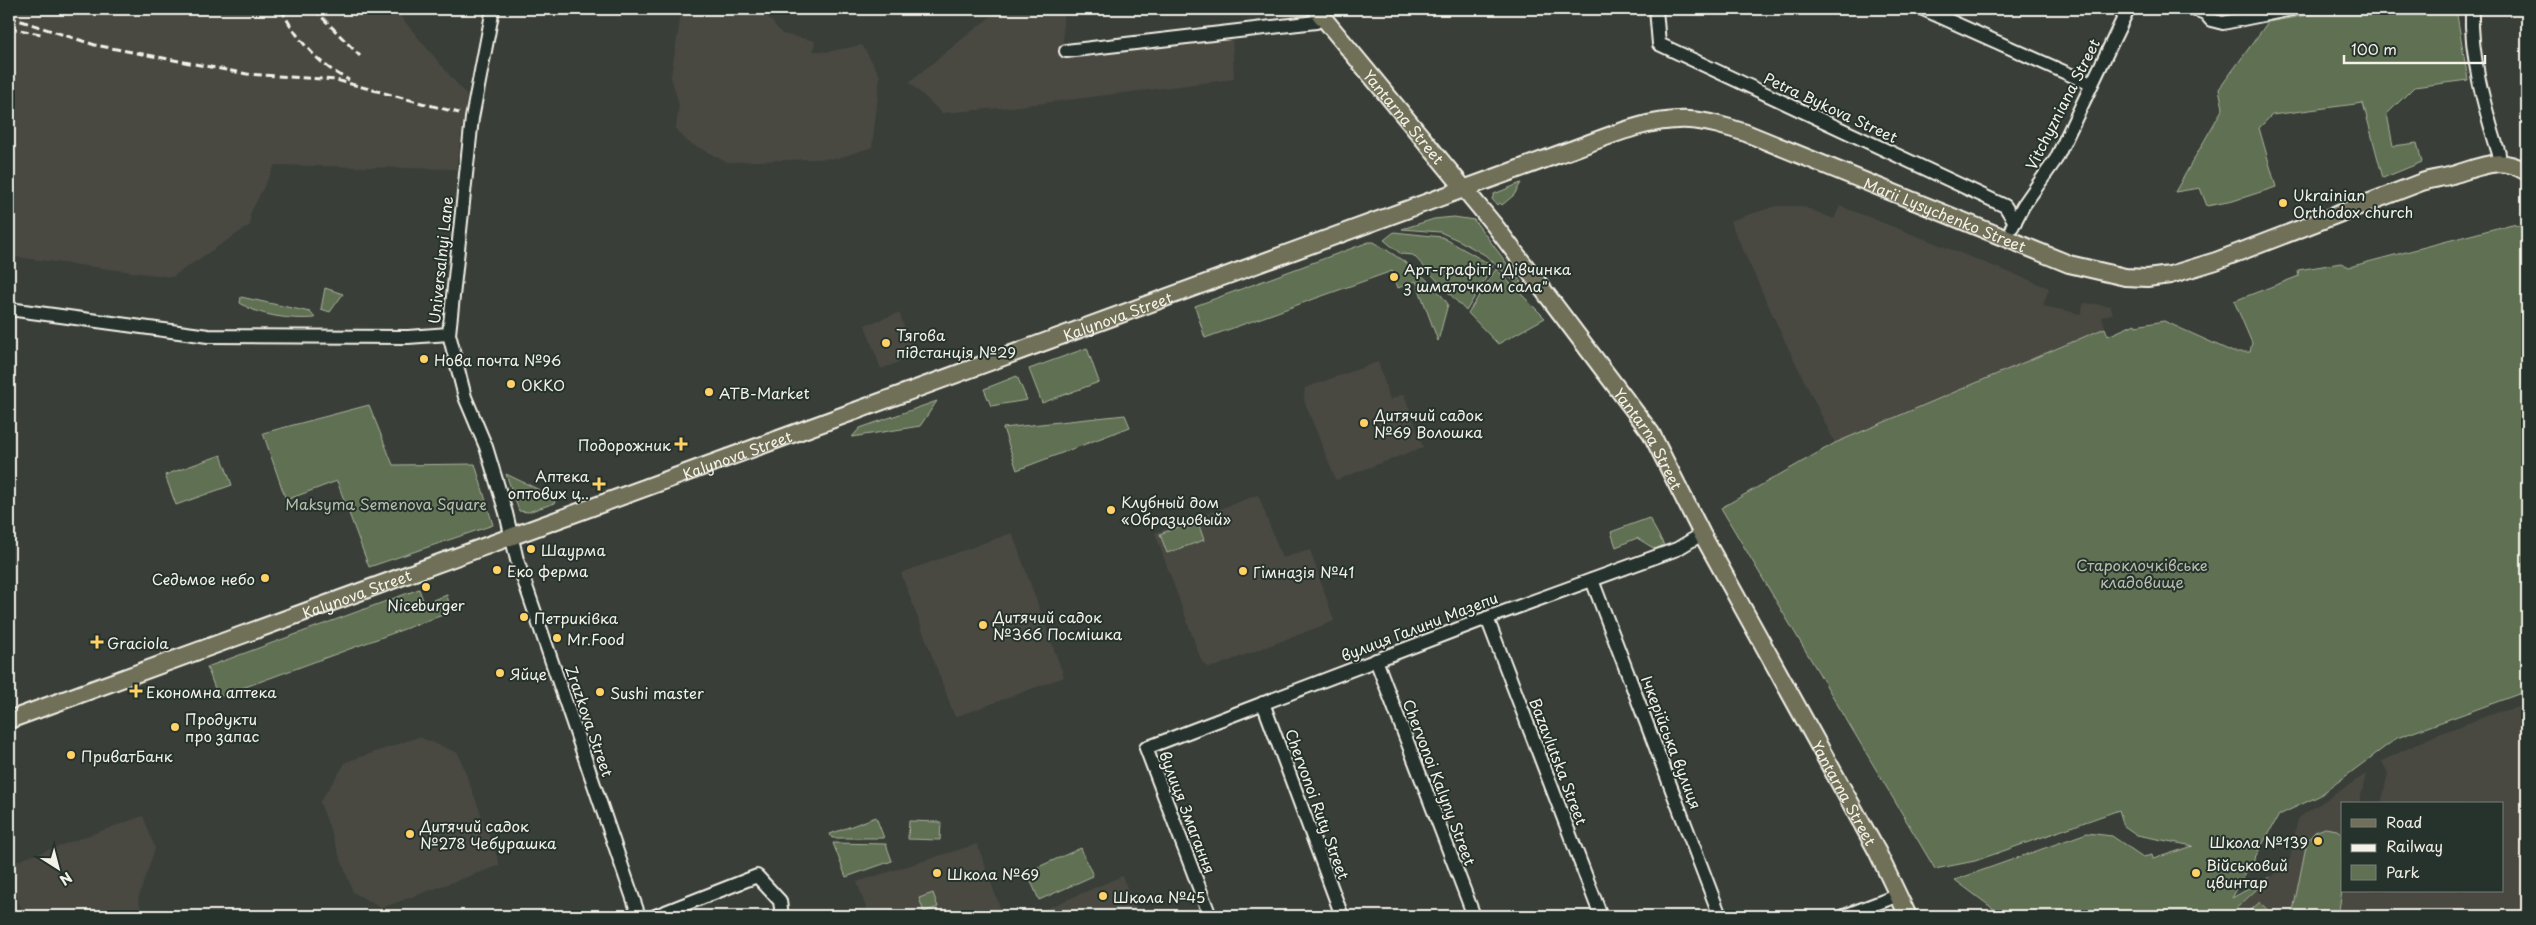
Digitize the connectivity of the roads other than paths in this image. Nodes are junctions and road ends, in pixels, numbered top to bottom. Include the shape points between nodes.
1 (493, 9) edge
2 (1656, 9) edge
3 (1923, 9) edge
4 (2128, 9) edge
5 (2194, 9) edge
6 (2292, 9) edge
7 (2472, 9) edge
8 (1319, 13) edge
9 (1066, 51) dead end
10 (2091, 84) junction
11 (2500, 154) junction
12 (2527, 163) edge
13 (2527, 172) edge
14 (2426, 180) junction
15 (1464, 188) junction
16 (2015, 222) junction
17 (2008, 238) junction
18 (9, 309) edge
19 (449, 334) junction
20 (1702, 534) junction
21 (511, 537) junction
22 (1592, 580) junction
23 (1487, 618) junction
24 (1376, 660) junction
25 (1263, 703) junction
26 (9, 720) edge
27 (1146, 748) joint
28 (1899, 895) junction
29 (639, 916) edge
30 (655, 916) edge
31 (782, 916) edge
32 (1210, 916) edge
33 (1342, 916) edge
34 (1474, 916) edge
35 (1602, 916) edge
36 (1720, 916) edge
37 (1844, 916) edge
38 (1908, 916) edge

1 - 19 street, Universalnyi Lane via 472,118
2 - 16 street, Petra Bykova Street via 1659,44 2004,206
3 - 10 street
4 - 10 street, Vitchyzniana Street
5 - 6 street via 2205,13 2211,20 2223,23
7 - 11 street via 2484,99
8 - 9 street via 1316,22
8 - 15 main road, Yantarna Street
10 - 16 street, Vitchyzniana Street via 2056,159
11 - 12 main road, Marii Lysychenko Street
11 - 14 main road, Marii Lysychenko Street via 2460,162
13 - 14 main road, Marii Lysychenko Street via 2500,162
14 - 17 main road, Marii Lysychenko Street via 2216,261 2170,275 2124,278 2085,269
15 - 17 main road, Marii Lysychenko Street via 1624,130 1655,122 1688,120 1746,133
15 - 20 main road, Yantarna Street via 1641,418
15 - 21 main road, Kalynova Street
16 - 17 street, Vitchyzniana Street
18 - 19 street via 208,336 408,337
19 - 21 street, Universalnyi Lane via 465,397 486,447
20 - 22 street, вулиця Галини Мазепи via 1682,547
20 - 28 main road, Yantarna Street
21 - 26 main road, Kalynova Street
21 - 29 street, Zrazkova Street
22 - 23 street, вулиця Галини Мазепи
22 - 36 street, Ічкерійська вулиця
23 - 24 street, вулиця Галини Мазепи
23 - 35 street, Bazavlutska Street
24 - 25 street, вулиця Галини Мазепи
24 - 34 street, Chervonoi Kalyny Street
25 - 27 street, вулиця Галини Мазепи
25 - 33 street, Chervonoi Ruty Street
27 - 32 street, вулиця Змагання
28 - 37 street
28 - 38 main road, Yantarna Street
30 - 31 street via 757,876 780,901

